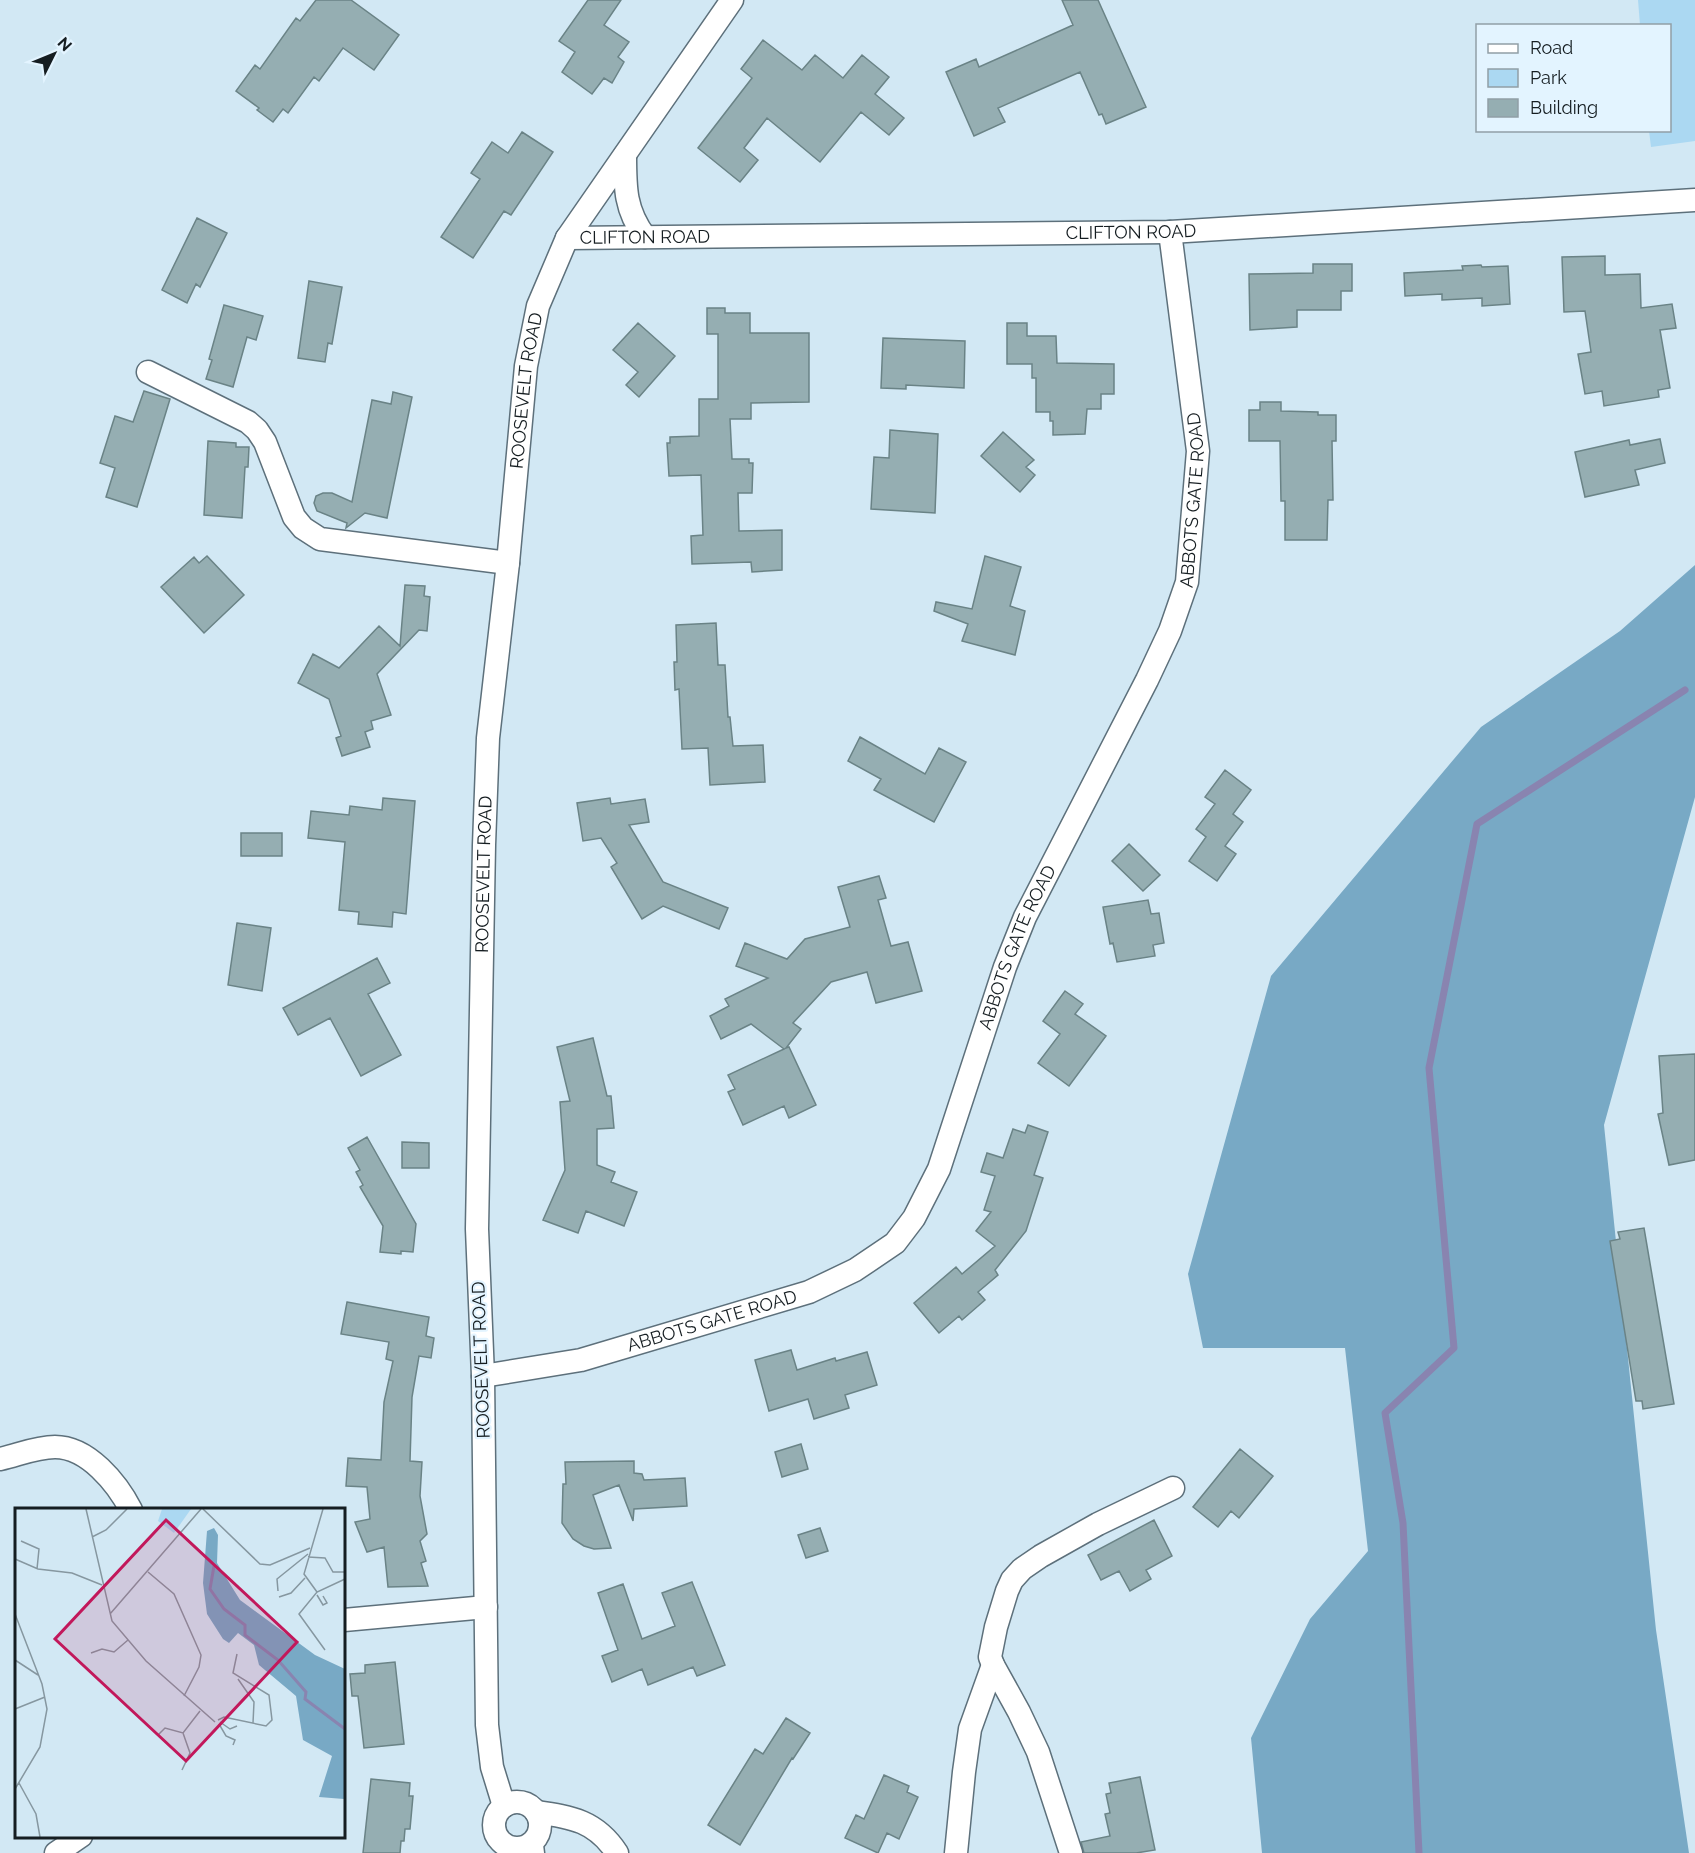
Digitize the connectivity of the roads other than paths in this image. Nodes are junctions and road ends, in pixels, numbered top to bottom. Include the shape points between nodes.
1 (732, 0) edge
2 (625, 155) junction
3 (1695, 200) edge
4 (1170, 232) junction
5 (645, 237) junction
6 (567, 238) junction
7 (147, 372) dead end
8 (508, 563) junction
9 (483, 1376) junction
10 (0, 1459) edge
11 (1173, 1488) dead end
12 (130, 1508) edge
13 (486, 1607) junction
14 (345, 1620) edge
15 (993, 1665) junction
16 (504, 1806) junction
17 (536, 1812) junction
18 (78, 1838) edge
19 (538, 1845) edge
20 (512, 1850) edge
21 (56, 1853) edge
22 (617, 1853) edge
23 (956, 1853) edge
24 (1071, 1853) edge

1 - 2 street, ROOSEVELT ROAD
2 - 5 street via 630,212
2 - 6 street, ROOSEVELT ROAD
3 - 4 street, CLIFTON ROAD
4 - 5 street, CLIFTON ROAD
4 - 9 street, ABBOTS GATE ROAD via 1198,451 1187,582 1147,680 1025,917 939,1168 914,1218 895,1243 855,1270 809,1292 581,1360
5 - 6 street, CLIFTON ROAD
6 - 8 street, ROOSEVELT ROAD via 538,306 529,344
7 - 8 street via 257,430 294,517 320,539
8 - 9 street, ROOSEVELT ROAD via 488,738 484,845 477,1229
9 - 13 street, ROOSEVELT ROAD
10 - 12 street via 42,1448 70,1449 104,1471
11 - 15 street via 1098,1524 1022,1569 1012,1580 996,1627 990,1657
13 - 14 street
13 - 16 street, ROOSEVELT ROAD via 487,1725 492,1767
15 - 23 street via 970,1729
15 - 24 street via 1038,1752
16 - 17 street via 521,1802
16 - 20 street via 498,1812 495,1830
17 - 19 street via 540,1820
17 - 22 street via 563,1816 593,1827
18 - 21 street
19 - 20 street

